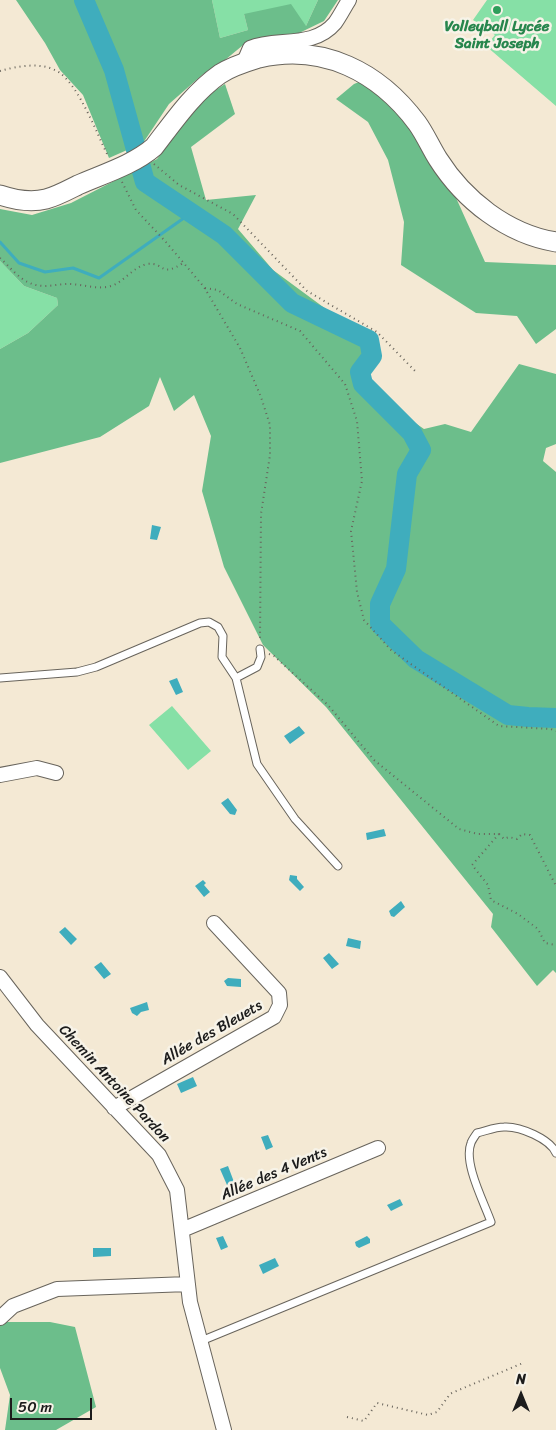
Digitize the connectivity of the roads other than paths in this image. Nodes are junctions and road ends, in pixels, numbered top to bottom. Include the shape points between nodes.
1 (349, 0) edge
2 (244, 62) junction
3 (0, 195) edge
4 (556, 242) edge
5 (260, 649) road end
6 (0, 678) edge
7 (236, 678) junction
8 (56, 773) dead end
9 (0, 775) edge
10 (338, 866) dead end
11 (214, 923) dead end
12 (0, 977) edge
13 (114, 1108) junction
14 (378, 1148) dead end
15 (556, 1153) edge
16 (182, 1230) junction
17 (188, 1284) junction
18 (0, 1318) edge
19 (201, 1341) junction
20 (224, 1430) edge

1 - 2 street via 334,24 320,35 308,40 260,44 250,48
2 - 3 main road via 221,74 195,96 146,154 47,199 31,201
2 - 4 main road via 276,54 309,54 339,61 371,78 418,124 460,189 518,231
5 - 7 lane via 257,667
6 - 7 lane via 77,672 96,667 200,622 209,622 218,628 223,636 222,656
7 - 10 lane via 257,764 295,819
8 - 9 street via 37,768
11 - 13 street, Allée des Bleuets via 279,993 280,1005 274,1017
12 - 13 street, Chemin Antoine Pardon via 37,1025
13 - 16 street, Chemin Antoine Pardon via 159,1155 177,1190
14 - 16 street, Allée des 4 Vents
15 - 19 lane via 553,1146 529,1132 506,1126 477,1133 470,1143 470,1167 491,1222
16 - 17 street, Chemin Antoine Pardon
17 - 18 street via 57,1289 13,1306
17 - 19 street, Chemin Antoine Pardon
19 - 20 street, Chemin Antoine Pardon

